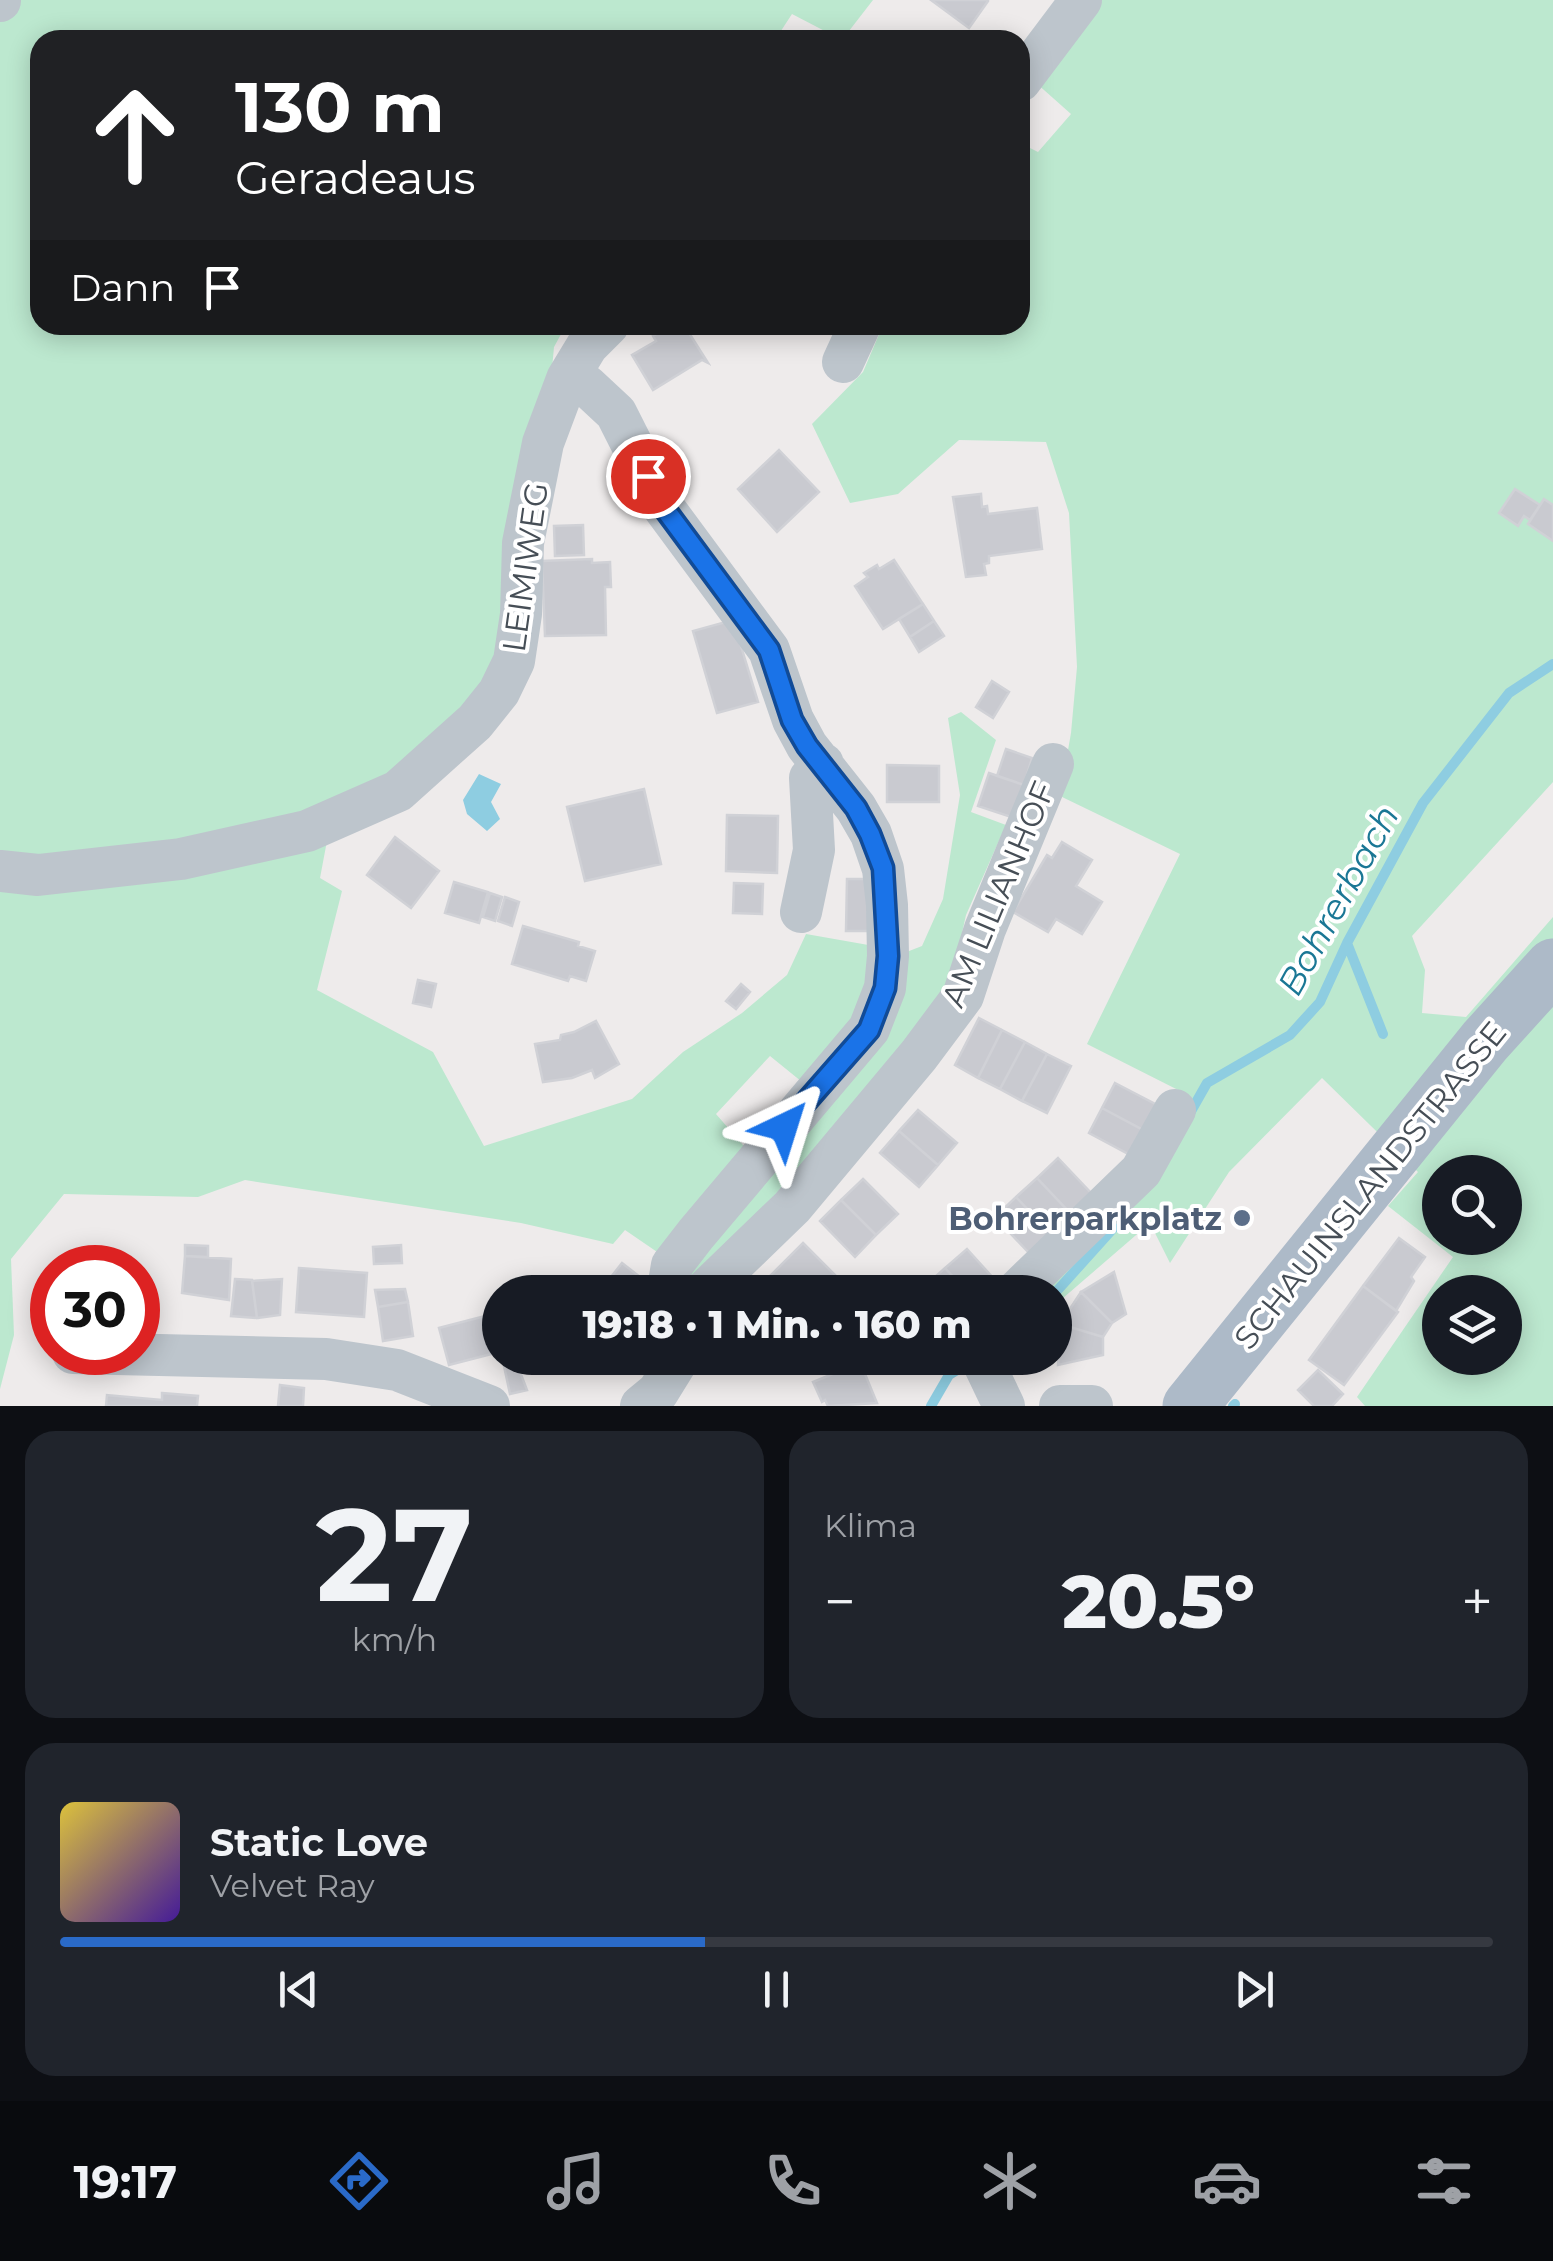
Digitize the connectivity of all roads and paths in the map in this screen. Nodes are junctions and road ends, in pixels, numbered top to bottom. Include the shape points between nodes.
1 (1081, 0) edge
2 (1030, 68) edge
3 (598, 335) edge
4 (567, 379) junction
5 (822, 764) junction
6 (1053, 764) dead end
7 (0, 871) edge
8 (801, 912) dead end
9 (1553, 966) edge
10 (1175, 1110) dead end
11 (670, 1275) edge
12 (721, 1275) edge
13 (1034, 1275) edge
14 (160, 1355) edge
15 (668, 1375) edge
16 (488, 1406) edge
17 (641, 1406) edge
18 (1060, 1406) edge
19 (1092, 1406) edge
20 (1190, 1406) edge

1 - 2 street
3 - 4 street, LEIMIWEG
4 - 5 street via 587,386 616,413 664,508 769,650 792,720
4 - 7 street, LEIMIWEG via 543,443 523,543 514,661 476,722 398,791 307,831 181,859 38,875
5 - 8 street via 810,778 814,850
5 - 11 street via 856,808 883,868 885,988 869,1030 744,1174
6 - 12 street, AM LILIANHOF via 963,996 804,1193
9 - 20 main road, SCHAUINSLANDSTRASSE
10 - 13 street via 1141,1171
14 - 16 street via 326,1359 396,1370
15 - 17 street
18 - 19 street

